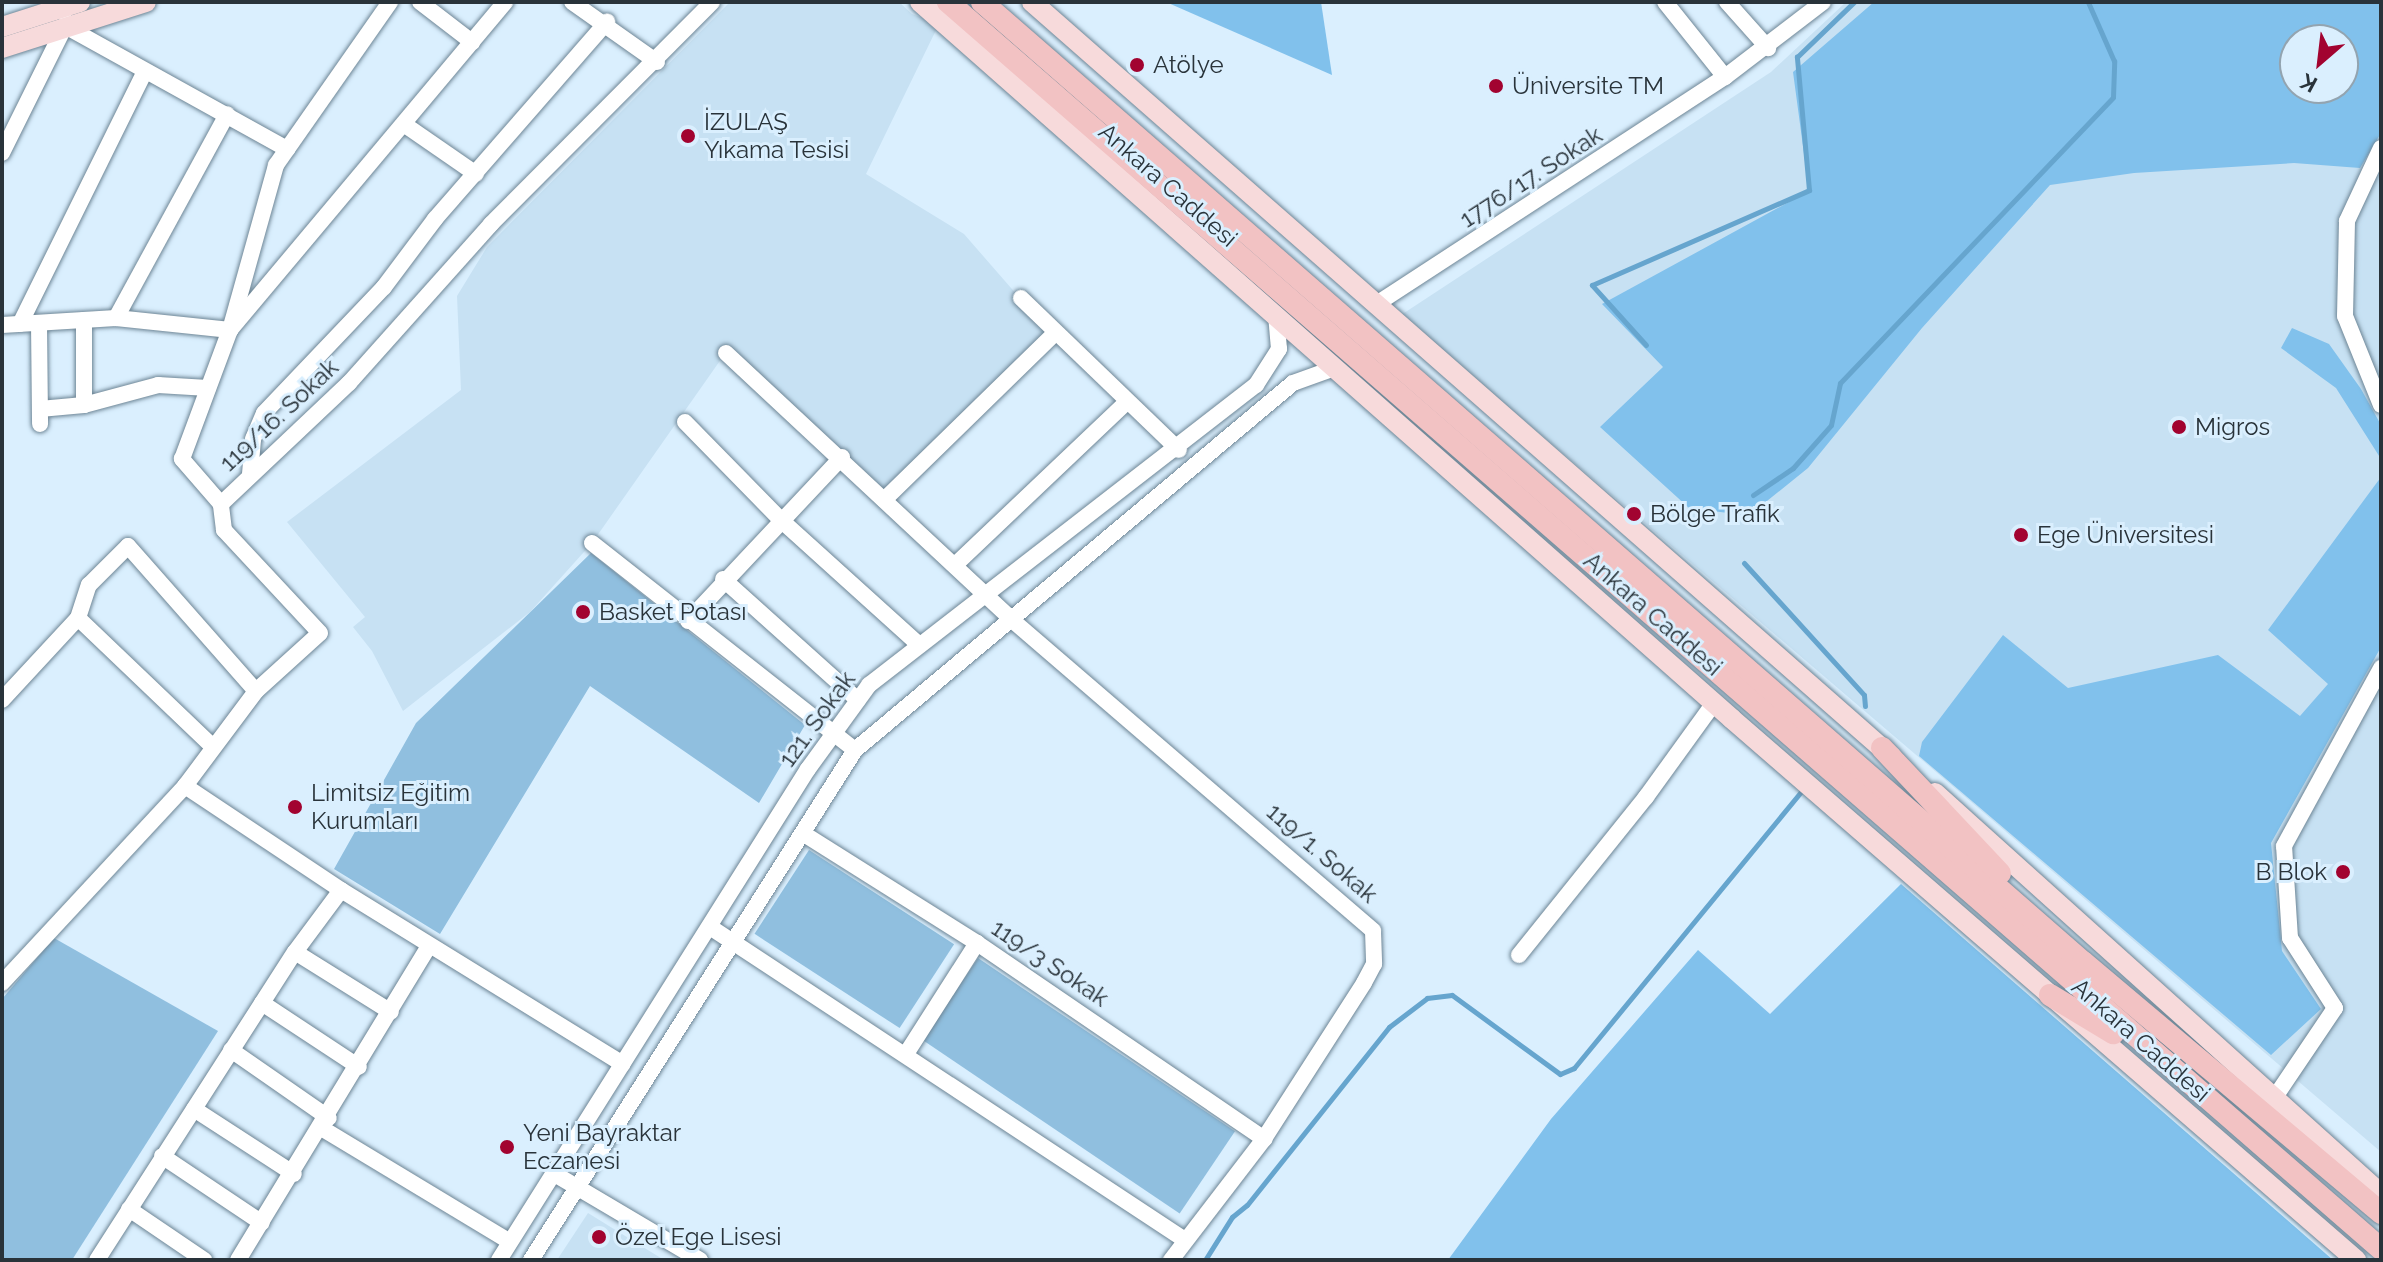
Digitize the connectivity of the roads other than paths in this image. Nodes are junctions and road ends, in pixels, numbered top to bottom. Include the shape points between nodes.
1 (146, 2) edge
2 (390, 2) edge
3 (420, 2) edge
4 (505, 2) edge
5 (572, 2) edge
6 (712, 2) edge
7 (920, 2) edge
8 (948, 2) edge
9 (982, 2) edge
10 (1032, 2) edge
11 (1665, 2) edge
12 (1727, 2) edge
13 (1823, 2) edge
14 (72, 3) edge
15 (607, 22) junction
16 (2, 27) edge
17 (67, 27) junction
18 (472, 42) junction
19 (2, 48) edge
20 (1768, 48) junction
21 (657, 62) junction
22 (145, 71) junction
23 (1725, 77) junction
24 (227, 114) junction
25 (405, 125) junction
26 (2381, 148) edge
27 (287, 149) junction
28 (2, 153) edge
29 (476, 174) junction
30 (1021, 298) dead end
31 (1378, 303) junction
32 (1276, 314) junction
33 (116, 318) junction
34 (84, 320) junction
35 (39, 323) junction
36 (20, 324) junction
37 (2, 325) edge
38 (230, 330) junction
39 (1054, 334) junction
40 (726, 353) dead end
41 (1335, 368) junction
42 (208, 388) junction
43 (1126, 403) junction
44 (84, 405) junction
45 (2381, 405) edge
46 (685, 422) dead end
47 (1179, 450) junction
48 (842, 457) junction
49 (250, 474) junction
50 (884, 500) junction
51 (221, 504) junction
52 (782, 521) junction
53 (592, 543) dead end
54 (955, 565) junction
55 (723, 579) junction
56 (987, 594) junction
57 (78, 618) junction
58 (1012, 620) junction
59 (688, 621) junction
60 (919, 645) junction
61 (2381, 668) edge
62 (256, 691) junction
63 (2, 700) edge
64 (858, 700) junction
65 (1714, 703) junction
66 (833, 734) junction
67 (212, 746) junction
68 (1882, 748) junction
69 (855, 750) junction
70 (185, 786) junction
71 (804, 834) junction
72 (341, 890) junction
73 (710, 927) junction
74 (734, 942) junction
75 (977, 943) junction
76 (429, 946) junction
77 (295, 952) junction
78 (1519, 955) dead end
79 (2083, 962) junction
80 (2, 983) edge
81 (2050, 995) junction
82 (262, 1003) junction
83 (391, 1012) junction
84 (231, 1050) junction
85 (906, 1054) junction
86 (623, 1064) junction
87 (2166, 1064) junction
88 (359, 1067) junction
89 (2273, 1100) junction
90 (194, 1109) junction
91 (326, 1123) junction
92 (1264, 1139) junction
93 (162, 1156) junction
94 (553, 1173) junction
95 (294, 1174) junction
96 (578, 1185) junction
97 (2381, 1194) edge
98 (129, 1209) junction
99 (2381, 1213) edge
100 (262, 1223) junction
101 (1185, 1240) junction
102 (510, 1242) junction
103 (2381, 1249) edge
104 (98, 1260) edge
105 (204, 1260) edge
106 (238, 1260) edge
107 (499, 1260) edge
108 (531, 1260) edge
109 (700, 1260) edge
110 (1171, 1260) edge
111 (2356, 1260) edge

1 - 17 main road
2 - 27 street
3 - 18 street
4 - 18 street
5 - 15 street
6 - 21 street, 119/16. Sokak
7 - 32 main road, Ankara Caddesi
8 - 87 highway, Ankara Caddesi
9 - 79 highway, Ankara Caddesi
10 - 31 main road, Ankara Caddesi
11 - 23 street
12 - 20 street
13 - 20 street, 1776/17. Sokak
14 - 16 main road
14 - 17 street
15 - 21 street
15 - 29 street
17 - 19 main road
17 - 22 street
17 - 28 street
18 - 25 street
20 - 23 street, 1776/17. Sokak
21 - 49 street, 119/16. Sokak via 491,224 349,383
22 - 24 street
22 - 36 street
23 - 31 street, 1776/17. Sokak
24 - 27 street
24 - 33 street
25 - 29 street
25 - 38 street
26 - 45 street via 2347,221 2345,316
27 - 38 street via 276,165
29 - 49 street via 384,287 264,413 253,439
30 - 39 street
31 - 68 main road, Ankara Caddesi
32 - 41 main road, Ankara Caddesi
32 - 47 street, 121. Sokak via 1279,349 1272,366
33 - 34 street
33 - 38 street
34 - 35 street
34 - 44 street
35 - 36 street
35 - 44 street via 40,416
36 - 37 street
38 - 42 street
39 - 43 street
39 - 50 street
40 - 48 street, 119/1. Sokak
41 - 58 street, 121. Sokak via 1293,383
41 - 65 main road, Ankara Caddesi
42 - 44 street via 158,385
42 - 51 street via 182,459
43 - 47 street
43 - 54 street
46 - 52 street
47 - 56 street, 121. Sokak
48 - 50 street, 119/1. Sokak
48 - 52 street
49 - 51 street, 119/16. Sokak
50 - 54 street, 119/1. Sokak
51 - 62 street, 119/16. Sokak via 224,530 320,633
52 - 55 street
52 - 60 street
53 - 59 street
54 - 56 street, 119/1. Sokak
55 - 59 street
55 - 64 street
56 - 58 street, 119/1. Sokak
56 - 60 street, 121. Sokak
57 - 62 street via 89,585 128,546
57 - 63 street
57 - 67 street
58 - 69 street, 121. Sokak
58 - 92 street, 119/1. Sokak via 1373,931 1374,964
59 - 66 street
60 - 64 street, 121. Sokak
61 - 89 street via 2284,846 2290,938 2335,1008
62 - 67 street, 119/16. Sokak
64 - 66 street, 121. Sokak
65 - 78 street
65 - 81 main road, Ankara Caddesi
66 - 69 street
66 - 73 street, 121. Sokak
67 - 70 street, 119/16. Sokak
68 - 79 highway
68 - 89 main road, Ankara Caddesi via 2014,859
69 - 71 street, 121. Sokak
70 - 72 street
70 - 80 street, 119/16. Sokak
71 - 74 street, 121. Sokak
71 - 75 street, 119/3 Sokak
72 - 76 street
72 - 77 street
73 - 74 street
73 - 86 street, 121. Sokak
74 - 85 street
74 - 96 street, 121. Sokak
75 - 85 street
75 - 92 street, 119/3 Sokak
76 - 83 street
76 - 86 street
77 - 82 street
77 - 83 street
79 - 99 highway, Ankara Caddesi
81 - 87 highway
81 - 111 main road, Ankara Caddesi
82 - 84 street
82 - 88 street
83 - 88 street
84 - 90 street
84 - 91 street
85 - 101 street
86 - 94 street, 121. Sokak
87 - 103 highway
88 - 91 street
89 - 97 main road, Ankara Caddesi
90 - 93 street
90 - 95 street
91 - 95 street
91 - 102 street
92 - 101 street, 119/1. Sokak
93 - 98 street
93 - 100 street
94 - 96 street
94 - 102 street, 121. Sokak
95 - 100 street
96 - 108 street, 121. Sokak
96 - 109 street
98 - 104 street
98 - 105 street
100 - 106 street
101 - 110 street, 119/1. Sokak
102 - 107 street, 121. Sokak

